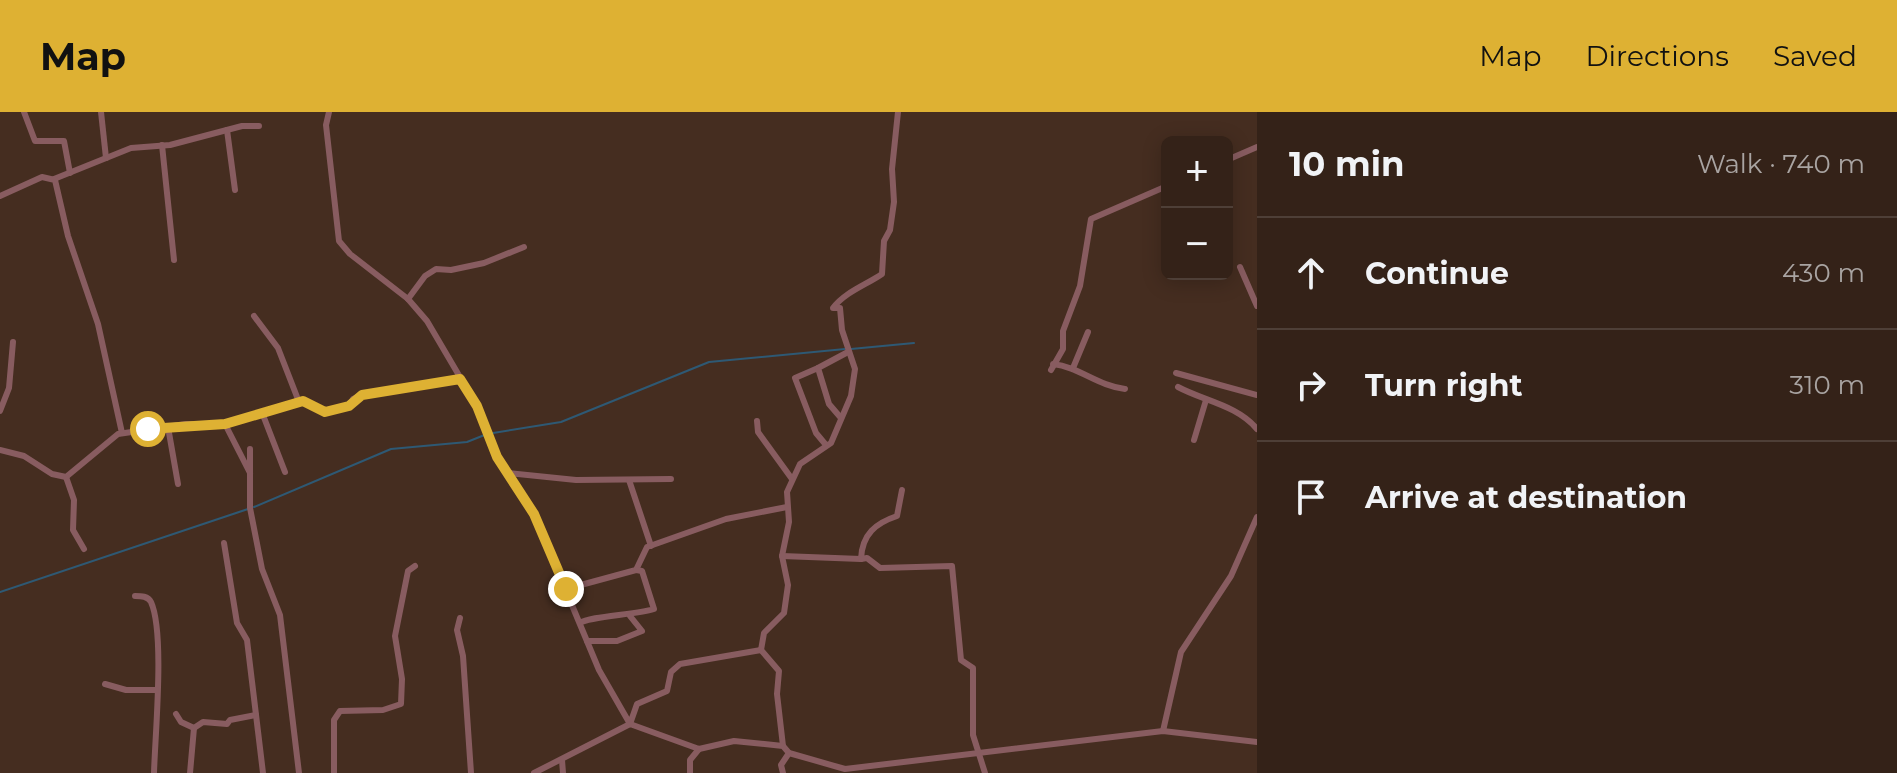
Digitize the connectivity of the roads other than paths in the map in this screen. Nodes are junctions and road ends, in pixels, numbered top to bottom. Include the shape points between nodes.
1 (24, 112) edge
2 (101, 112) edge
3 (329, 112) edge
4 (898, 112) edge
5 (259, 126) dead end
6 (227, 130) junction
7 (162, 145) junction
8 (1257, 147) edge
9 (1233, 157) edge
10 (106, 158) junction
11 (70, 173) junction
12 (54, 179) junction
13 (1161, 189) edge
14 (235, 190) dead end
15 (0, 196) edge
16 (524, 247) dead end
17 (174, 260) dead end
18 (1240, 267) dead end
19 (408, 299) junction
20 (1257, 306) edge
21 (254, 316) dead end
22 (1088, 332) dead end
23 (13, 342) dead end
24 (848, 352) junction
25 (818, 368) junction
26 (1073, 368) junction
27 (1176, 373) dead end
28 (460, 379) junction
29 (1178, 387) dead end
30 (1125, 389) dead end
31 (1257, 395) edge
32 (2, 400) edge
33 (1206, 400) junction
34 (299, 402) junction
35 (0, 411) edge
36 (263, 415) junction
37 (841, 418) junction
38 (757, 421) dead end
39 (225, 424) junction
40 (168, 427) junction
41 (1257, 429) edge
42 (122, 433) junction
43 (1194, 440) dead end
44 (826, 445) junction
45 (250, 449) dead end
46 (0, 450) edge
47 (285, 472) dead end
48 (251, 473) junction
49 (507, 473) junction
50 (66, 477) junction
51 (671, 479) dead end
52 (792, 479) junction
53 (629, 480) junction
54 (178, 484) dead end
55 (902, 490) dead end
56 (787, 507) junction
57 (1257, 517) edge
58 (224, 543) dead end
59 (651, 546) junction
60 (84, 549) dead end
61 (782, 556) junction
62 (861, 559) junction
63 (415, 566) dead end
64 (636, 570) junction
65 (566, 589) junction
66 (135, 596) dead end
67 (630, 616) junction
68 (460, 618) dead end
69 (580, 623) junction
70 (587, 641) junction
71 (761, 650) junction
72 (105, 684) dead end
73 (156, 690) junction
74 (176, 714) dead end
75 (256, 715) junction
76 (630, 724) junction
77 (194, 728) junction
78 (1163, 731) junction
79 (1257, 742) edge
80 (783, 746) junction
81 (699, 749) junction
82 (978, 752) junction
83 (789, 753) junction
84 (562, 760) junction
85 (154, 773) edge
86 (190, 773) edge
87 (263, 773) edge
88 (299, 773) edge
89 (334, 773) edge
90 (471, 773) edge
91 (534, 773) edge
92 (563, 773) edge
93 (690, 773) edge
94 (783, 773) edge
95 (985, 773) edge

1 - 11 street via 35,141 64,141
2 - 10 street
3 - 19 street via 339,241
4 - 24 street via 894,202 882,274 833,308 840,308
5 - 6 street
6 - 7 street
6 - 14 street
7 - 10 street via 131,148
7 - 17 street
8 - 9 street
10 - 11 street
11 - 12 street
12 - 15 street via 42,177
12 - 42 street via 98,324
13 - 26 street via 1091,219 1080,286 1063,331 1063,349 1052,367
16 - 19 street via 484,263 436,269
18 - 20 street
19 - 28 street
21 - 34 street via 278,348
22 - 26 street
23 - 32 street
24 - 25 street
24 - 37 street via 855,374
25 - 37 street via 829,404
25 - 44 street via 795,378 816,433
26 - 30 street
27 - 31 street
28 - 34 street via 362,395 349,406 325,412
28 - 49 street
29 - 33 street
32 - 35 street
33 - 41 street via 1222,404
33 - 43 street
34 - 36 street
36 - 39 street
36 - 47 street
37 - 44 street
38 - 52 street via 758,432
39 - 40 street
39 - 48 street
40 - 42 street
40 - 54 street
42 - 50 street
44 - 52 street via 800,464
45 - 48 street
46 - 50 street
48 - 88 street via 250,508 262,569 280,615
49 - 53 street
49 - 65 street via 534,514
50 - 60 street via 74,500 71,523
51 - 53 street
52 - 56 street
53 - 59 street
55 - 62 street via 897,516 879,522 867,535
56 - 59 street via 726,519
56 - 61 street
57 - 78 street via 1231,576 1181,652
58 - 75 street via 237,623 247,640
59 - 64 street
61 - 62 street
61 - 71 street via 788,585 784,613 764,633
62 - 82 street via 880,568 952,566 961,660 973,668
63 - 89 street via 408,571 395,636 401,704 340,711 334,720
64 - 65 street
64 - 67 street via 642,571 654,609
65 - 69 street
66 - 73 street via 151,601 159,672
67 - 69 street via 588,617
67 - 70 street via 642,631 617,641
68 - 90 street
69 - 70 street
70 - 76 street
71 - 76 street via 680,664 671,672 667,691 637,704
71 - 80 street via 779,671
72 - 73 street
73 - 85 street
74 - 77 street
75 - 77 street via 227,724 203,722
75 - 87 street
76 - 81 street
76 - 84 street
77 - 86 street
78 - 79 street
78 - 82 street
80 - 81 street via 734,741
80 - 83 street
81 - 93 street via 690,760
82 - 83 street via 845,769
82 - 95 street
83 - 94 street via 781,765
84 - 91 street
84 - 92 street

